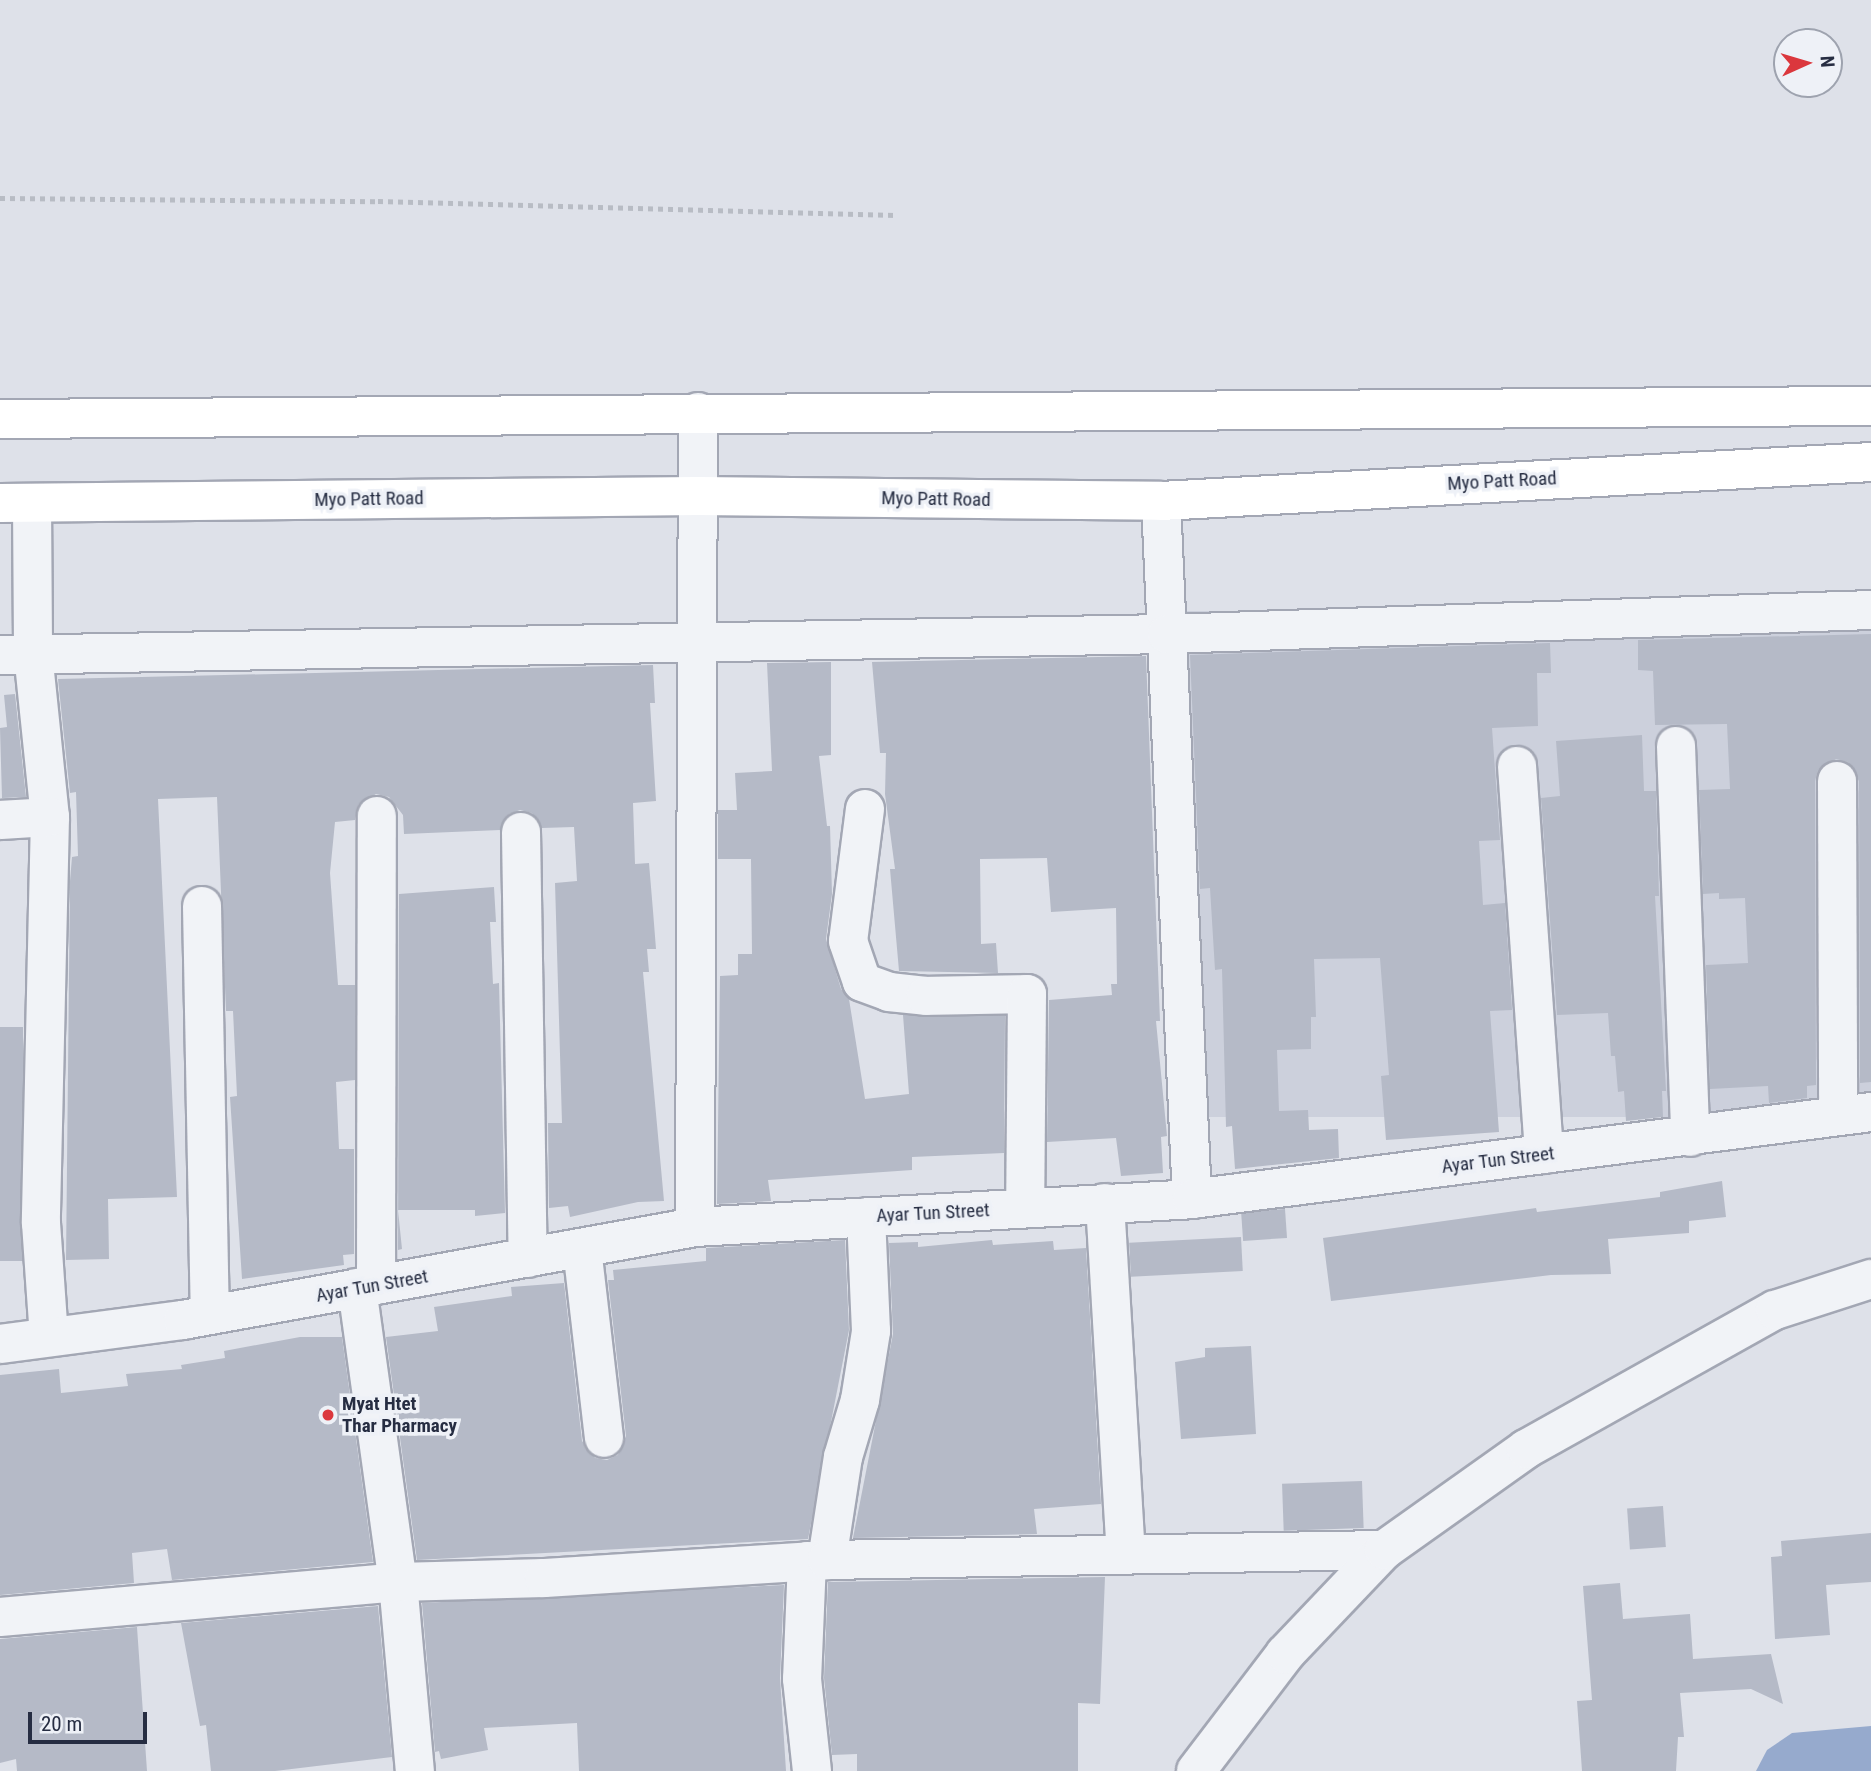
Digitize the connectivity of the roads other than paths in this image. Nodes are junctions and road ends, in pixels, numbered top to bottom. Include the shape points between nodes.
1 (1871, 406) edge
2 (1811, 410) junction
3 (698, 412) junction
4 (0, 419) edge
5 (1871, 462) edge
6 (1808, 463) junction
7 (698, 496) junction
8 (1161, 502) junction
9 (16, 503) edge
10 (1871, 610) edge
11 (1167, 634) junction
12 (698, 642) junction
13 (16, 654) edge
14 (1676, 746) dead end
15 (1517, 766) dead end
16 (1837, 781) dead end
17 (865, 810) dead end
18 (377, 816) dead end
19 (50, 817) junction
20 (0, 820) edge
21 (521, 832) dead end
22 (202, 906) dead end
23 (1854, 1113) edge
24 (1690, 1137) junction
25 (1544, 1154) junction
26 (1192, 1199) junction
27 (1105, 1203) junction
28 (1025, 1208) junction
29 (866, 1217) junction
30 (695, 1227) junction
31 (582, 1248) junction
32 (528, 1258) junction
33 (1871, 1279) edge
34 (367, 1287) junction
35 (209, 1315) junction
36 (49, 1336) junction
37 (0, 1344) edge
38 (604, 1438) dead end
39 (1384, 1550) junction
40 (1126, 1554) junction
41 (817, 1560) junction
42 (398, 1582) junction
43 (0, 1617) edge
44 (415, 1771) edge
45 (812, 1771) edge
46 (1196, 1771) edge

1 - 2 main road
2 - 3 main road
2 - 6 main road
3 - 4 main road
3 - 7 street
5 - 6 main road, Myo Patt Road
6 - 8 main road, Myo Patt Road
7 - 8 main road, Myo Patt Road
7 - 9 main road, Myo Patt Road
7 - 12 street
8 - 11 street
9 - 13 street
10 - 11 street
11 - 12 street
11 - 26 street
12 - 13 street
12 - 30 street
13 - 19 street
14 - 24 street
15 - 25 street
16 - 23 street
17 - 28 street via 848,941 862,982 889,992 926,996 1027,994
18 - 34 street
19 - 20 street
19 - 36 street via 41,1223
21 - 32 street
22 - 35 street
23 - 24 street, Ayar Tun Street
24 - 25 street, Ayar Tun Street
25 - 26 street, Ayar Tun Street
26 - 27 street, Ayar Tun Street
27 - 28 street, Ayar Tun Street
27 - 40 street
28 - 29 street, Ayar Tun Street
29 - 30 street, Ayar Tun Street
29 - 41 street via 871,1331 860,1400
30 - 31 street, Ayar Tun Street
31 - 32 street, Ayar Tun Street
31 - 38 street
32 - 34 street, Ayar Tun Street
33 - 39 street via 1775,1310 1526,1450
34 - 35 street, Ayar Tun Street
34 - 42 street
35 - 36 street, Ayar Tun Street
36 - 37 street, Ayar Tun Street
39 - 40 street
39 - 46 street via 1285,1654
40 - 41 street
41 - 42 street via 544,1578
41 - 45 street via 802,1679
42 - 43 street
42 - 44 street

